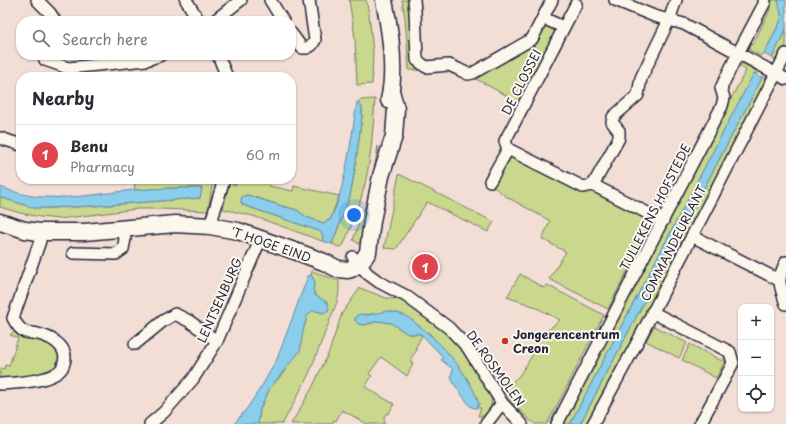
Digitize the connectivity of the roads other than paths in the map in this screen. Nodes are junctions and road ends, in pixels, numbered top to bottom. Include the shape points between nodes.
1 (37, 0) edge
2 (186, 0) edge
3 (241, 0) edge
4 (270, 0) edge
5 (309, 0) edge
6 (384, 0) edge
7 (414, 0) edge
8 (552, 0) edge
9 (615, 0) edge
10 (676, 0) edge
11 (764, 0) edge
12 (576, 4) dead end
13 (52, 16) edge
14 (196, 16) edge
15 (220, 16) edge
16 (280, 16) edge
17 (543, 18) junction
18 (669, 20) junction
19 (563, 28) junction
20 (296, 40) edge
21 (738, 53) junction
22 (786, 54) edge
23 (46, 60) edge
24 (146, 60) edge
25 (220, 60) edge
26 (225, 72) edge
27 (781, 76) edge
28 (0, 138) edge
29 (16, 143) edge
30 (508, 149) junction
31 (490, 181) dead end
32 (223, 184) edge
33 (593, 185) junction
34 (663, 221) junction
35 (0, 222) edge
36 (210, 226) junction
37 (123, 228) junction
38 (40, 232) junction
39 (692, 236) junction
40 (261, 238) junction
41 (73, 253) dead end
42 (356, 261) junction
43 (786, 262) edge
44 (779, 280) junction
45 (786, 304) edge
46 (652, 312) junction
47 (217, 340) junction
48 (135, 344) dead end
49 (0, 384) edge
50 (502, 403) junction
51 (150, 424) edge
52 (486, 424) edge
53 (522, 424) edge
54 (557, 424) edge
55 (593, 424) edge
56 (700, 424) edge

1 - 13 street
2 - 14 street
3 - 15 street
4 - 16 street
5 - 20 street via 315,40 312,45 302,48
6 - 42 street via 391,46 391,91 385,116 381,176 368,252 364,261
7 - 17 street via 417,60 426,67 449,65 468,74 532,39
8 - 17 street
9 - 18 street
10 - 18 street
11 - 21 street, TULLEKENS HOFSTEDE
12 - 19 street, DE CLOSSEI
17 - 19 street
18 - 21 street via 684,24
18 - 33 street via 641,78 638,96 613,116 612,122 619,138
19 - 30 street, DE CLOSSEI via 505,140
21 - 27 street
21 - 34 street, TULLEKENS HOFSTEDE via 721,88 724,98 722,106
22 - 27 street, COMMANDEURLANT
23 - 24 street via 68,68
25 - 26 street
27 - 39 street, COMMANDEURLANT
28 - 29 street
30 - 31 street, DE CLOSSEI
30 - 33 street via 583,188
32 - 36 street
33 - 34 street
34 - 54 street, TULLEKENS HOFSTEDE
35 - 38 street, 'T HOGE EIND
36 - 37 street, 'T HOGE EIND via 176,224
36 - 40 street, 'T HOGE EIND
37 - 38 street, 'T HOGE EIND via 84,232
37 - 41 street via 123,249 116,254
38 - 49 street via 40,241 14,318 17,326 25,332 39,335 61,346 65,354 64,363 59,372 49,377
39 - 44 street
39 - 46 street, COMMANDEURLANT
40 - 42 street, 'T HOGE EIND via 343,270 351,269
40 - 47 street, LENTSENBURG
42 - 50 street, DE ROSMOLEN via 372,278 406,296 449,328 468,348
43 - 44 street
44 - 45 street
46 - 55 street, COMMANDEURLANT
46 - 56 street via 730,352 733,362
47 - 48 street via 174,314
47 - 51 street, LENTSENBURG via 193,379
50 - 52 street
50 - 53 street, DE ROSMOLEN

